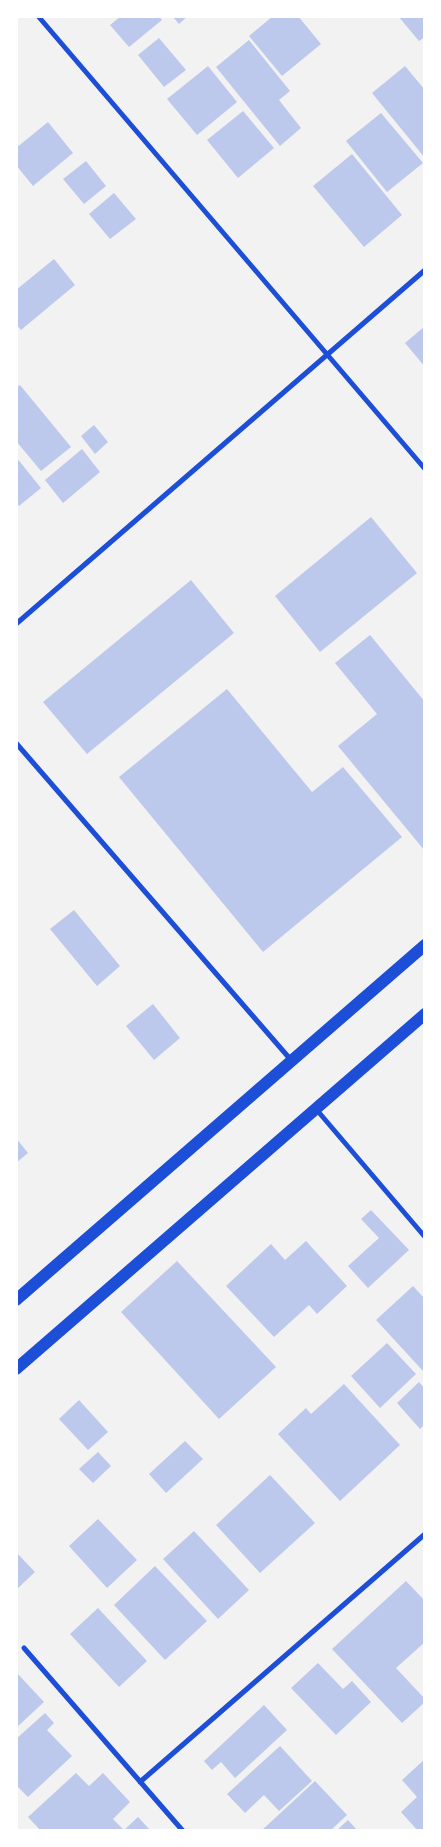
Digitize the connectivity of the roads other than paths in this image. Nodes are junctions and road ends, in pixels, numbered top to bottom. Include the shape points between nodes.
1 (38, 16) edge
2 (425, 270) edge
3 (327, 355) junction
4 (425, 469) edge
5 (16, 624) edge
6 (16, 743) edge
7 (425, 945) edge
8 (425, 1014) edge
9 (292, 1060) junction
10 (316, 1108) junction
11 (425, 1237) edge
12 (16, 1300) edge
13 (16, 1369) edge
14 (425, 1534) edge
15 (24, 1648) dead end
16 (140, 1782) junction
17 (183, 1831) edge

1 - 3 street
2 - 3 street
3 - 4 street
3 - 5 street
6 - 9 street
7 - 9 main road
8 - 10 main road
9 - 12 main road
10 - 11 street
10 - 13 main road
14 - 16 street
15 - 16 street
16 - 17 street

